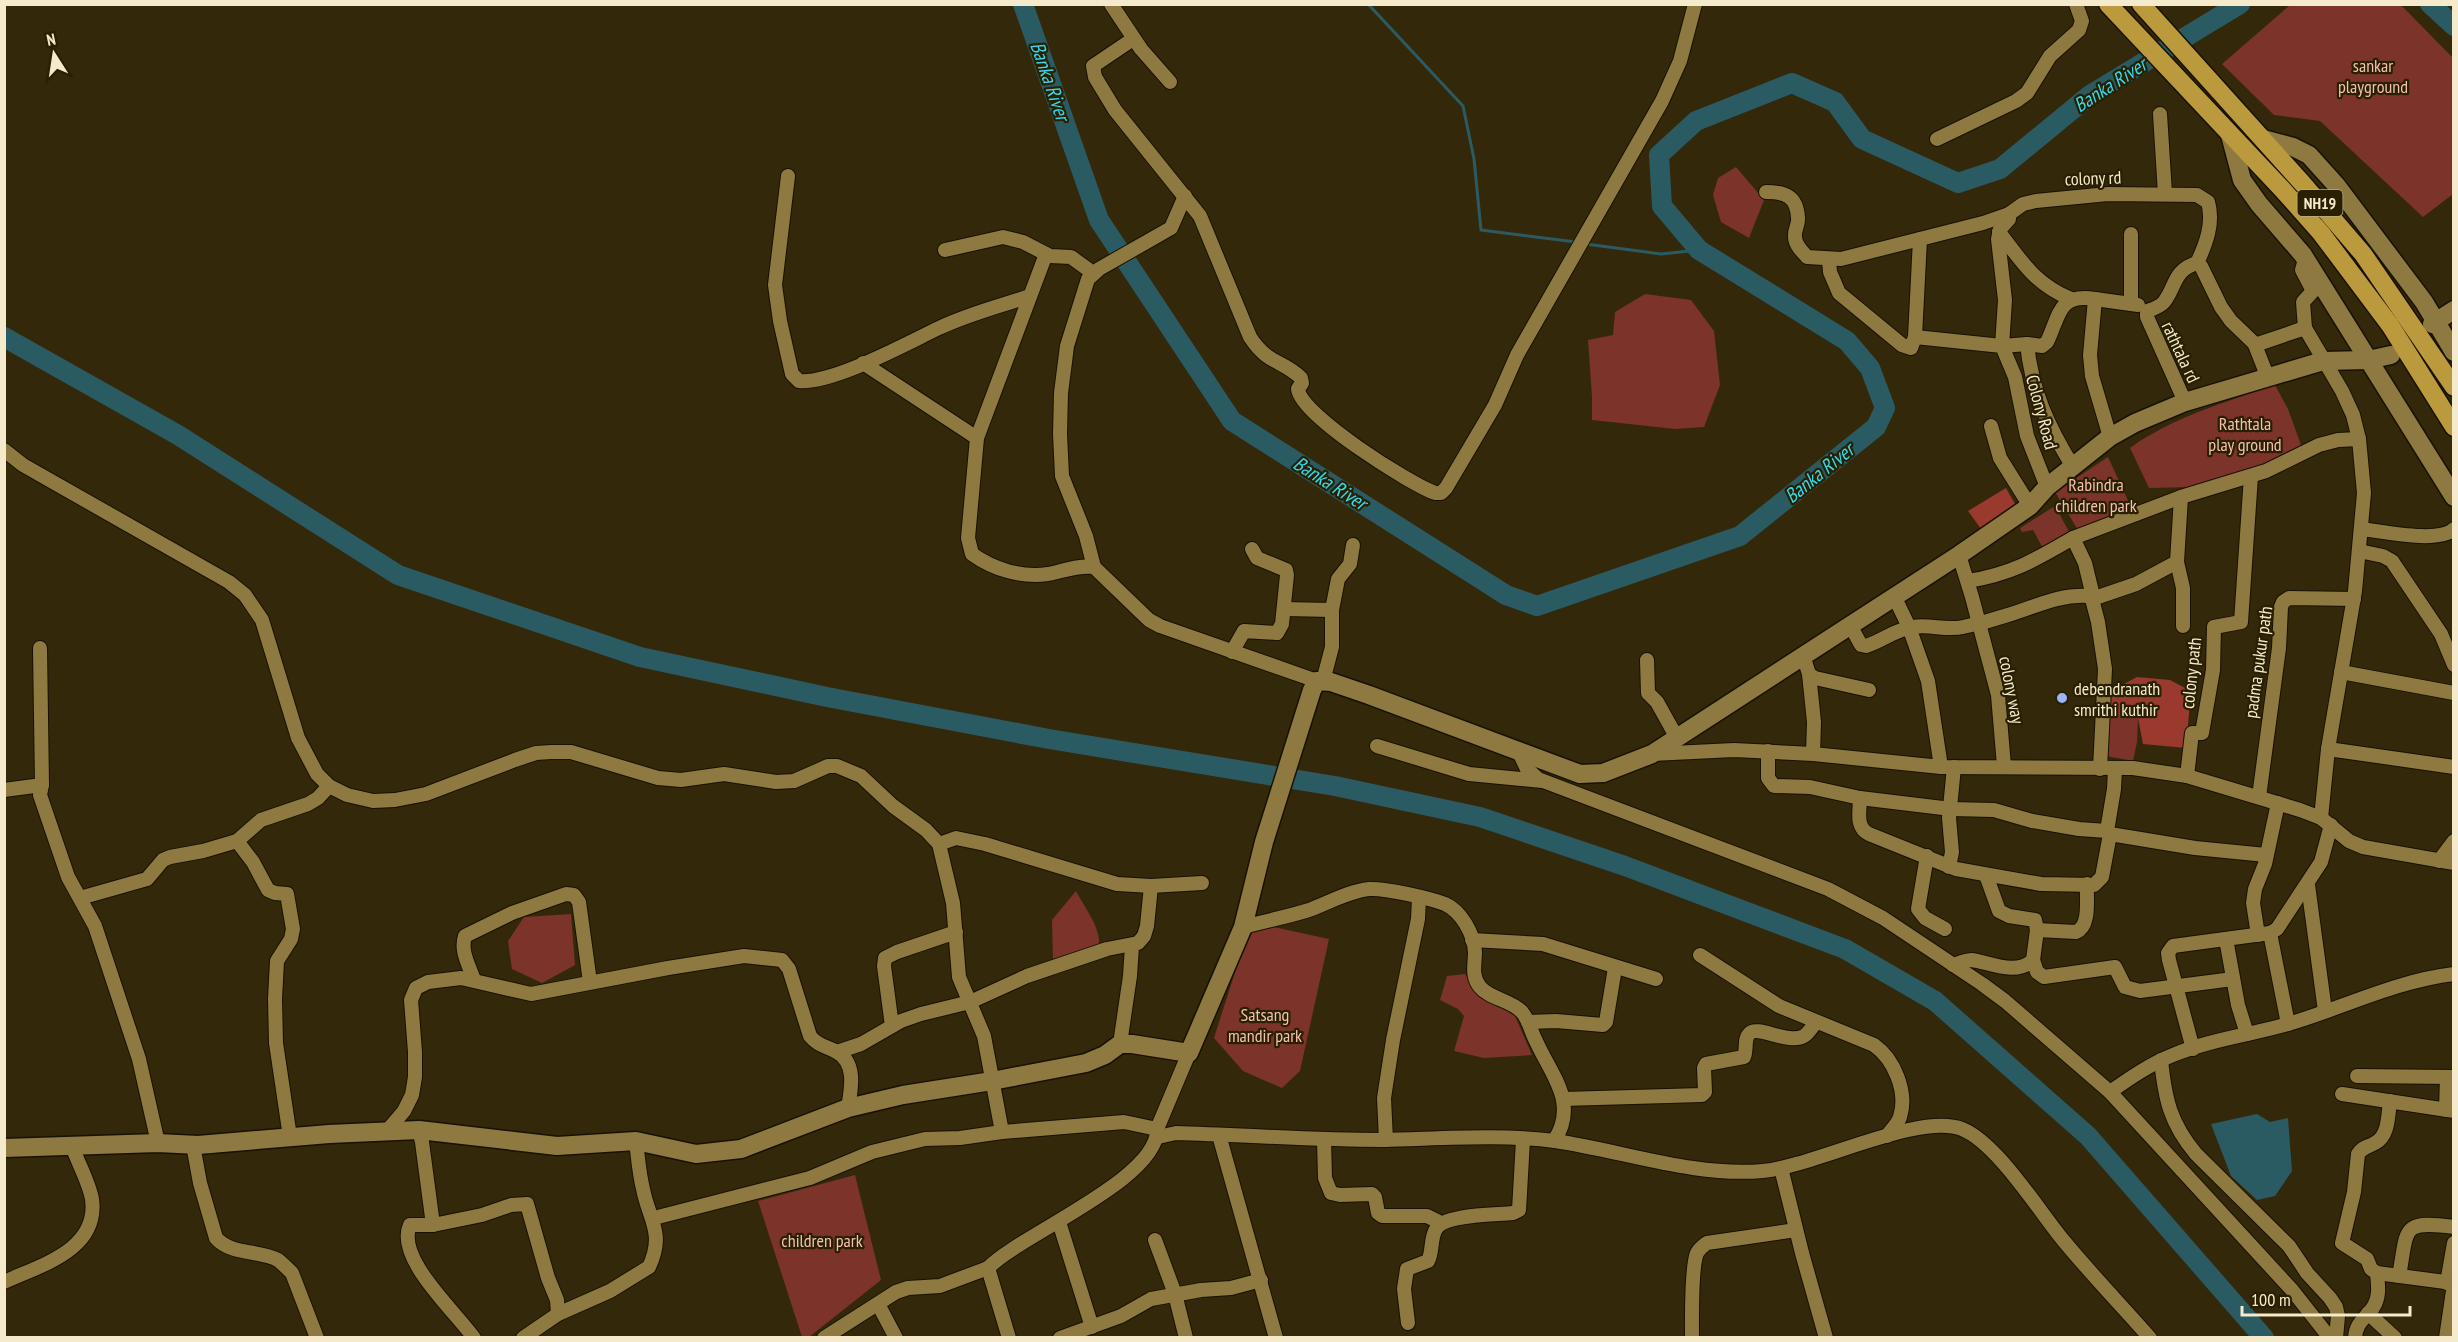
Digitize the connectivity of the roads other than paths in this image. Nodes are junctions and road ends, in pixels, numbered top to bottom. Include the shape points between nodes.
1 (1111, 4) edge
2 (1695, 4) edge
3 (2076, 4) edge
4 (2108, 4) edge
5 (2141, 4) edge
6 (1133, 39) junction
7 (1170, 82) dead end
8 (2160, 114) dead end
9 (2230, 135) junction
10 (1937, 139) dead end
11 (2263, 139) junction
12 (788, 176) dead end
13 (1766, 192) dead end
14 (2165, 194) junction
15 (1185, 196) junction
16 (2010, 214) junction
17 (1999, 232) junction
18 (2131, 234) dead end
19 (1920, 239) junction
20 (945, 250) dead end
21 (1046, 254) junction
22 (2305, 259) junction
23 (1829, 260) junction
24 (2197, 263) junction
25 (1093, 270) junction
26 (1030, 296) junction
27 (2070, 299) junction
28 (2095, 299) junction
29 (2131, 304) junction
30 (2150, 310) junction
31 (2443, 320) edge
32 (2305, 328) junction
33 (1915, 337) junction
34 (2027, 344) junction
35 (2256, 345) junction
36 (2002, 346) junction
37 (2454, 352) edge
38 (2391, 355) dead end
39 (2368, 360) junction
40 (2323, 361) junction
41 (863, 363) junction
42 (2268, 378) junction
43 (2454, 387) edge
44 (2185, 402) junction
45 (1991, 426) dead end
46 (2454, 427) edge
47 (2110, 437) junction
48 (977, 438) junction
49 (2359, 439) junction
50 (4, 450) edge
51 (2073, 467) junction
52 (2251, 476) junction
53 (2047, 488) junction
54 (2181, 497) junction
55 (2454, 497) edge
56 (2030, 506) junction
57 (2361, 529) junction
58 (2452, 535) edge
59 (2073, 538) junction
60 (1353, 545) dead end
61 (1252, 549) dead end
62 (2359, 551) junction
63 (1959, 555) junction
64 (2177, 562) junction
65 (1094, 567) junction
66 (1968, 581) junction
67 (1894, 596) junction
68 (2090, 598) junction
69 (2354, 599) junction
70 (1284, 609) junction
71 (1332, 610) junction
72 (1977, 622) junction
73 (1850, 625) junction
74 (2182, 626) dead end
75 (1909, 627) junction
76 (40, 648) dead end
77 (1232, 652) junction
78 (1803, 655) junction
79 (1647, 660) dead end
80 (2454, 665) edge
81 (2341, 672) junction
82 (1809, 674) junction
83 (1320, 681) junction
84 (1869, 690) dead end
85 (2454, 693) edge
86 (1677, 738) junction
87 (1377, 746) dead end
88 (2328, 749) junction
89 (1520, 752) junction
90 (1768, 752) junction
91 (1652, 754) junction
92 (1813, 754) junction
93 (2100, 764) junction
94 (1947, 766) junction
95 (2004, 766) junction
96 (2454, 767) edge
97 (2115, 769) junction
98 (2187, 776) junction
99 (1543, 782) junction
100 (42, 785) junction
101 (329, 786) junction
102 (4, 790) edge
103 (2259, 797) junction
104 (1860, 798) junction
105 (2278, 803) junction
106 (1951, 809) junction
107 (2326, 822) junction
108 (2109, 832) junction
109 (237, 841) junction
110 (2454, 841) edge
111 (939, 844) junction
112 (2266, 855) junction
113 (1927, 856) junction
114 (2446, 862) edge
115 (1949, 867) junction
116 (1986, 875) junction
117 (1202, 883) dead end
118 (2086, 884) junction
119 (2307, 885) junction
120 (1151, 886) junction
121 (80, 898) junction
122 (1419, 898) junction
123 (1243, 927) junction
124 (1945, 929) dead end
125 (2037, 930) junction
126 (956, 932) junction
127 (2264, 934) junction
128 (2226, 939) junction
129 (1472, 940) junction
130 (1132, 946) junction
131 (1700, 955) dead end
132 (2033, 960) junction
133 (1953, 965) junction
134 (1615, 968) junction
135 (2454, 974) edge
136 (1656, 979) dead end
137 (2233, 979) junction
138 (474, 980) junction
139 (590, 982) junction
140 (2178, 987) junction
141 (970, 1002) junction
142 (2325, 1011) junction
143 (1528, 1022) junction
144 (1816, 1022) junction
145 (2288, 1024) junction
146 (892, 1026) junction
147 (2247, 1034) junction
148 (1120, 1044) junction
149 (2193, 1049) junction
150 (837, 1052) junction
151 (1189, 1053) junction
152 (2162, 1060) junction
153 (2357, 1076) dead end
154 (2450, 1077) edge
155 (992, 1081) junction
156 (2110, 1092) junction
157 (2342, 1094) dead end
158 (1563, 1099) junction
159 (2390, 1101) junction
160 (848, 1108) junction
161 (2450, 1110) edge
162 (419, 1130) junction
163 (387, 1131) junction
164 (1002, 1132) junction
165 (1158, 1133) junction
166 (1219, 1135) junction
167 (1887, 1136) junction
168 (290, 1137) junction
169 (1324, 1140) junction
170 (1386, 1140) junction
171 (1522, 1140) junction
172 (636, 1141) junction
173 (1554, 1141) junction
174 (158, 1143) junction
175 (193, 1145) junction
176 (72, 1146) junction
177 (4, 1148) edge
178 (1780, 1168) junction
179 (654, 1218) junction
180 (1059, 1222) junction
181 (1441, 1223) junction
182 (433, 1225) junction
183 (2454, 1227) edge
184 (1796, 1230) junction
185 (1155, 1240) dead end
186 (2454, 1243) edge
187 (988, 1268) junction
188 (2377, 1273) junction
189 (2399, 1276) junction
190 (1261, 1280) junction
191 (4, 1282) edge
192 (2451, 1283) edge
193 (1175, 1294) junction
194 (878, 1304) junction
195 (2368, 1313) junction
196 (558, 1314) junction
197 (1408, 1323) dead end
198 (1089, 1331) edge
199 (317, 1338) edge
200 (474, 1338) edge
201 (523, 1338) edge
202 (824, 1338) edge
203 (896, 1338) edge
204 (1009, 1338) edge
205 (1060, 1338) edge
206 (1186, 1338) edge
207 (1276, 1338) edge
208 (1692, 1338) edge
209 (1826, 1338) edge
210 (2150, 1338) edge
211 (2330, 1338) edge
212 (2336, 1338) edge
213 (2355, 1338) edge
214 (2395, 1338) edge
215 (2446, 1338) edge

1 - 6 street
2 - 15 street via 1670,85 1517,355 1489,415 1441,493 1393,470 1336,432 1300,398 1301,378 1257,348 1208,232
3 - 10 street via 2082,21 2079,30 2050,56 2027,93
4 - 9 highway, NH19
5 - 11 highway, NH19
6 - 7 street
6 - 15 street via 1093,66 1093,72 1128,128
8 - 14 street
9 - 22 main road via 2242,180
9 - 46 highway, NH19 via 2303,212 2350,270
11 - 31 main road via 2310,155 2424,302
11 - 43 highway, NH19 via 2381,278
12 - 41 street via 775,285 792,374 799,381 810,382
13 - 23 street, colony rd via 1788,195 1798,219 1794,235 1798,247 1807,256
14 - 16 street, colony rd via 2056,198 2023,204
14 - 24 street, colony rd via 2197,195 2208,202 2209,232
15 - 25 street via 1171,228
16 - 17 street
16 - 19 street, colony rd
17 - 27 street via 2044,286
17 - 36 street, Colony Road via 2005,300
18 - 29 street
19 - 23 street, colony rd
19 - 33 street
20 - 21 street via 1003,237
21 - 25 street via 1071,257
21 - 26 street
22 - 32 street via 2302,270 2313,291 2303,302
22 - 39 main road
23 - 33 street via 1839,293 1856,309 1908,349
24 - 30 street, rathtala rd via 2179,274 2164,302
24 - 35 street via 2231,321
25 - 65 street via 1067,346 1060,434 1062,476
26 - 41 street via 940,327
26 - 48 street
27 - 28 street
27 - 34 street, Colony Road via 2063,305 2047,342 2042,346
28 - 29 street
28 - 47 street via 2092,376
29 - 30 street
30 - 44 street, rathtala rd via 2147,321
31 - 37 main road
32 - 35 street
32 - 40 street
33 - 36 street, Colony Road
34 - 36 street, Colony Road
34 - 51 street via 2035,391
35 - 42 street
36 - 53 street, Colony Road via 2015,377 2027,436
38 - 39 main road
39 - 40 main road
39 - 55 main road
40 - 42 main road
40 - 49 street via 2342,391
41 - 48 street
42 - 44 main road
44 - 47 main road
45 - 56 street via 2000,458
47 - 51 main road
48 - 65 street via 968,538 972,554 1006,570 1028,575
49 - 52 street via 2319,445
49 - 57 street via 2364,493
50 - 101 street via 23,465 245,594 262,620 298,738 317,774
51 - 53 main road
52 - 54 street
52 - 98 street, colony path via 2241,622 2214,627 2213,670 2202,733 2192,733
53 - 56 main road
54 - 59 street
54 - 64 street
56 - 63 main road
57 - 58 street via 2417,536
57 - 62 street
59 - 66 street via 2014,570
59 - 68 street via 2085,563
60 - 71 street via 1350,564 1338,579
61 - 70 street via 1257,558 1286,570
62 - 69 street
62 - 80 street via 2384,555 2392,561 2441,634
63 - 66 street, colony way
63 - 67 main road
64 - 68 street via 2136,584
64 - 74 street via 2183,588
65 - 77 street via 1160,626
66 - 72 street, colony way
67 - 73 main road
67 - 75 street
68 - 72 street via 2074,595
68 - 93 street via 2105,669
69 - 81 street
69 - 103 street, padma pukur path via 2289,598 2283,602
70 - 71 street
70 - 77 street via 1277,633 1244,631
71 - 83 street via 1332,647
72 - 75 street via 1953,629
72 - 95 street, colony way via 1998,695
73 - 75 street via 1861,645 1866,646
73 - 78 main road
75 - 94 street via 1928,681
76 - 100 street
77 - 83 street
78 - 82 street
78 - 86 main road
79 - 86 street via 1648,693
81 - 85 street
81 - 88 street
82 - 84 street
82 - 92 street
83 - 89 main road via 1369,695
83 - 123 main road via 1312,690 1264,842
86 - 91 main road
87 - 99 street via 1469,774
88 - 96 street
88 - 107 street
89 - 91 main road via 1591,775
89 - 99 street via 1527,769
90 - 91 street
90 - 92 street
90 - 104 street via 1768,778 1774,786 1810,787
92 - 94 street
93 - 95 street
93 - 97 street
94 - 95 street
94 - 106 street
97 - 98 street
97 - 108 street
98 - 103 street
99 - 133 street via 1828,889 1883,918
100 - 102 street
100 - 121 street via 40,795 68,877
101 - 109 street via 308,804 261,820
101 - 111 street via 364,799 395,800 426,794 536,753 551,752 572,752 658,778 681,780 724,774 794,781 818,769 837,766 861,776
103 - 105 street
104 - 106 street
104 - 113 street via 1858,818 1864,831
105 - 107 street
105 - 112 street
106 - 108 street via 1994,810 2032,821
106 - 115 street
107 - 114 street via 2363,847
107 - 119 street via 2321,862
108 - 112 street via 2195,848
108 - 118 street via 2101,880 2094,885
109 - 121 street via 170,857 147,879
109 - 168 street via 265,886 271,892 287,894 292,916 291,939 277,961 275,999 276,1043
110 - 114 street
111 - 120 street via 962,839 1106,882
111 - 126 street
112 - 127 street via 2253,903
113 - 115 street
113 - 124 street via 1918,909 1925,918
115 - 116 street
116 - 118 street via 2041,884
116 - 125 street via 1999,911 2032,918
117 - 120 street
118 - 125 street via 2086,918 2081,930
119 - 127 street via 2277,929
119 - 142 street
120 - 130 street via 1144,936
121 - 174 street via 95,926 139,1059
122 - 123 street via 1370,889 1276,921
122 - 129 street via 1454,909
122 - 170 street via 1384,1098
123 - 151 main road
125 - 132 street
126 - 141 street via 959,976
126 - 146 street via 885,958
127 - 128 street
127 - 145 street
128 - 137 street
128 - 140 street via 2173,946 2169,960
129 - 134 street via 1543,944
129 - 143 street via 1478,984 1487,993 1513,1004
130 - 141 street via 1107,949 1027,976
130 - 148 street
131 - 144 street via 1779,1006
132 - 133 street via 2006,968 1972,960
132 - 140 street via 2037,972 2044,977 2115,967 2121,983 2131,990
133 - 156 street via 2006,1001
134 - 136 street
134 - 143 street via 1603,1025
135 - 142 street via 2392,987
137 - 140 street
137 - 147 street
138 - 139 street via 531,994
138 - 139 street via 464,953 465,936 512,913 566,894 574,895 579,902
138 - 163 street via 441,980 416,988 411,1000 415,1060 412,1095
139 - 150 street via 744,956 782,960 789,969 810,1035 816,1043
140 - 149 street
141 - 146 street
141 - 155 street via 984,1036
142 - 145 street
143 - 158 street
144 - 158 street via 1799,1038 1758,1030 1750,1033 1744,1057 1706,1064 1706,1092 1702,1095
144 - 167 street via 1874,1045 1891,1061 1902,1109
145 - 147 street
146 - 150 street via 861,1044
147 - 149 street
148 - 151 main road
148 - 155 main road via 1086,1063
149 - 152 street
150 - 160 street via 850,1067
151 - 165 street
152 - 156 street
152 - 212 street via 2165,1096 2182,1137 2289,1246 2330,1298 2338,1316
153 - 154 street
154 - 161 street
155 - 160 main road
155 - 164 street
156 - 211 street via 2292,1290
157 - 159 street
158 - 173 street via 1562,1129
159 - 161 street
159 - 188 street via 2384,1135 2358,1154 2354,1192 2342,1240 2344,1246 2367,1259
160 - 172 main road via 741,1149 696,1154
162 - 163 main road
162 - 172 main road via 556,1146
162 - 182 street
163 - 168 main road
164 - 165 street via 1124,1122
164 - 179 street via 925,1139 895,1146 810,1178
165 - 166 street
165 - 180 street via 1143,1159 1095,1200
166 - 169 street
166 - 190 street
167 - 178 street
167 - 210 street via 1939,1125 1965,1130 1984,1142 2064,1242
168 - 175 main road
169 - 170 street
169 - 181 street via 1325,1178 1331,1193 1372,1194 1382,1216 1427,1216
170 - 171 street
171 - 173 street
171 - 181 street via 1519,1210
172 - 179 street via 643,1190
173 - 178 street via 1706,1168
174 - 175 main road
174 - 176 main road
175 - 199 street via 216,1238 222,1244 267,1256 285,1266 292,1273
176 - 177 main road
176 - 191 street via 92,1199 84,1236 71,1251
178 - 184 street
179 - 196 street via 657,1244 650,1267 610,1292
180 - 187 street
180 - 198 street
181 - 197 street via 1428,1261 1410,1266 1404,1276
182 - 196 street via 527,1204 558,1300
182 - 200 street via 410,1225 409,1248 414,1262
183 - 189 street via 2425,1223 2410,1229
184 - 208 street via 1707,1243 1700,1249 1696,1255
184 - 209 street
185 - 193 street
186 - 192 street
187 - 194 street via 940,1286 908,1288
187 - 204 street
188 - 189 street
188 - 195 street via 2378,1297
189 - 192 street
190 - 193 street via 1231,1288
190 - 207 street
192 - 215 street
193 - 198 street via 1151,1299
193 - 206 street
194 - 202 street
194 - 203 street
195 - 213 street via 2358,1322
195 - 214 street
196 - 201 street
198 - 205 street

